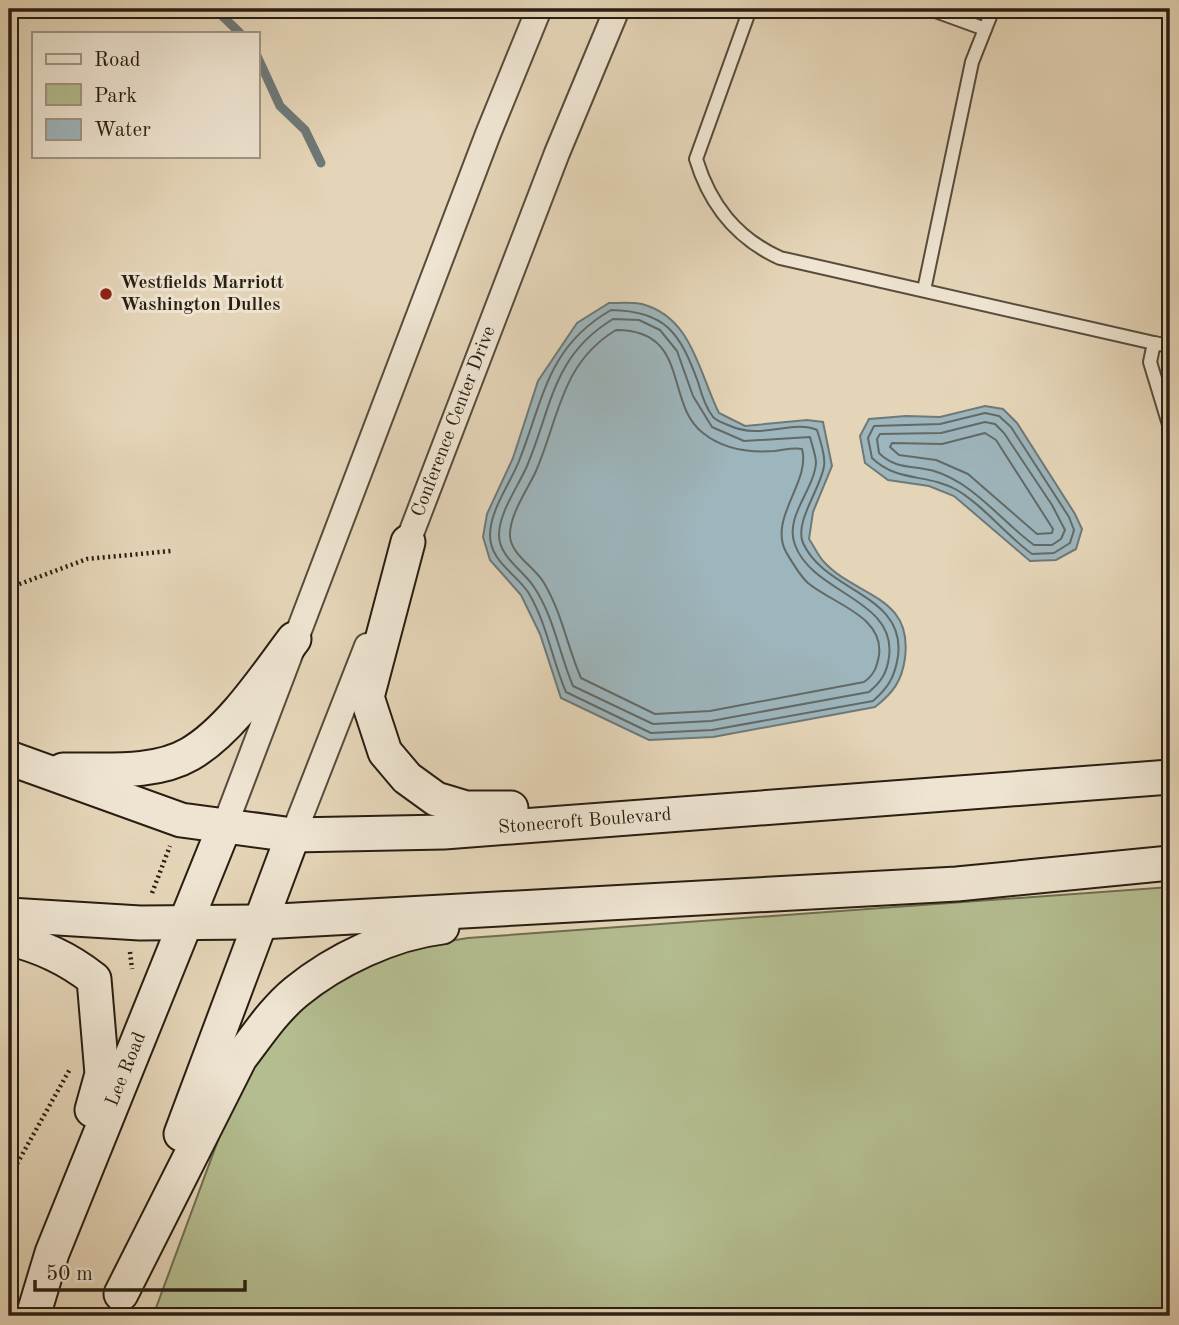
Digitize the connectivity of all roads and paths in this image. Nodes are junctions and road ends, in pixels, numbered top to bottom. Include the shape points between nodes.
1 (539, 9) edge
2 (617, 9) edge
3 (750, 9) edge
4 (930, 9) edge
5 (993, 9) edge
6 (985, 29) junction
7 (924, 290) junction
8 (1154, 343) junction
9 (1170, 346) edge
10 (1170, 428) edge
11 (408, 542) junction
12 (171, 551) dead end
13 (9, 588) edge
14 (294, 639) junction
15 (9, 758) edge
16 (43, 771) junction
17 (1170, 777) edge
18 (939, 794) junction
19 (225, 825) junction
20 (293, 835) junction
21 (172, 841) dead end
22 (1170, 863) edge
23 (150, 898) dead end
24 (660, 900) junction
25 (9, 915) edge
26 (260, 922) junction
27 (185, 924) junction
28 (9, 938) edge
29 (130, 950) dead end
30 (132, 969) dead end
31 (77, 1060) dead end
32 (9, 1178) edge
33 (52, 1252) junction
34 (117, 1305) edge
35 (33, 1316) edge

1 - 14 street
2 - 11 street, Conference Center Drive
3 - 7 lane via 696,159 713,201 743,236 780,258
4 - 6 lane
5 - 6 lane
6 - 7 lane via 972,62
7 - 8 lane
8 - 9 lane
8 - 10 lane via 1150,362
11 - 18 main road via 367,696 385,752 407,778 436,799 466,808 516,808 819,786
11 - 20 street, Conference Center Drive
12 - 13 path via 87,559
14 - 16 main road via 251,696 189,754 149,767
14 - 19 street
15 - 16 main road, Stonecroft Boulevard
16 - 19 main road, Stonecroft Boulevard via 181,820
17 - 18 main road, Stonecroft Boulevard
18 - 20 main road, Stonecroft Boulevard via 444,832
19 - 20 main road, Stonecroft Boulevard
19 - 27 main road, Lee Road
20 - 26 main road
21 - 23 path
22 - 24 main road via 957,884
24 - 26 main road
24 - 34 main road via 421,929 376,946 295,993 240,1058
25 - 27 main road
26 - 27 main road
26 - 34 main road
27 - 33 main road, Lee Road
28 - 33 main road via 52,952 94,979 102,1074
29 - 30 path
31 - 32 path
33 - 35 main road, Lee Road

